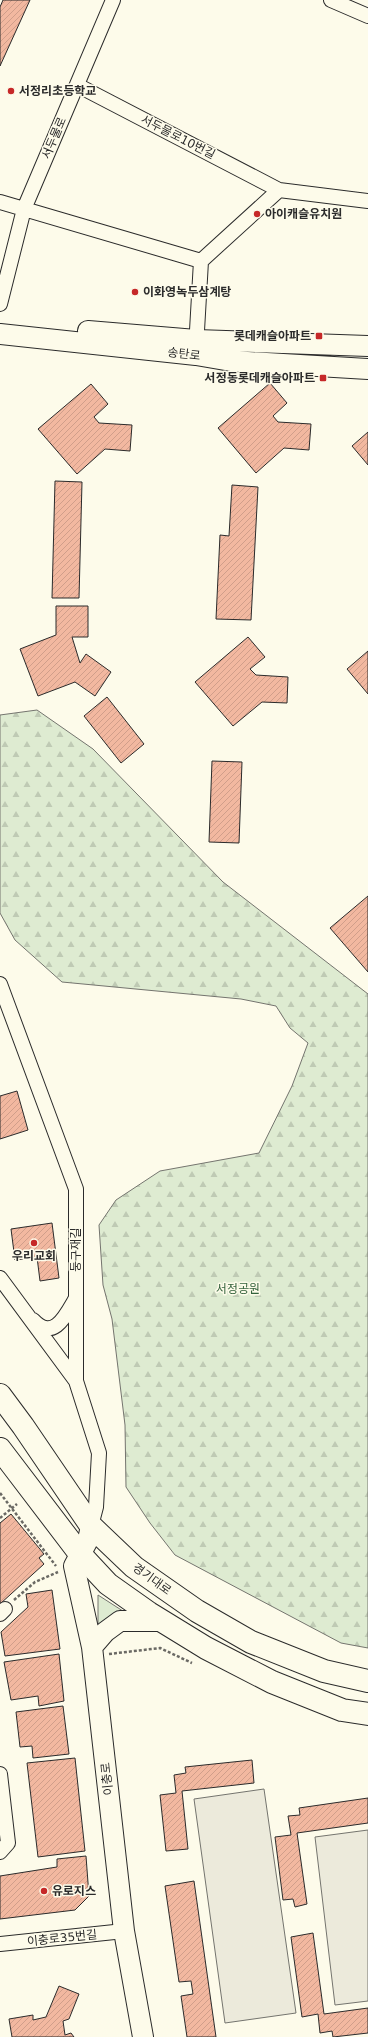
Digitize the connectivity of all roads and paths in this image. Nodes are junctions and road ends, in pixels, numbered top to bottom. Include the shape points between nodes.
1 (113, 0) edge
2 (331, 0) edge
3 (368, 16) edge
4 (77, 85) junction
5 (279, 190) junction
6 (368, 201) edge
7 (0, 202) edge
8 (24, 209) junction
9 (201, 261) junction
10 (0, 304) edge
11 (0, 323) edge
12 (0, 334) edge
13 (368, 346) edge
14 (196, 347) junction
15 (368, 370) edge
16 (0, 984) edge
17 (0, 1278) edge
18 (76, 1297) junction
19 (22, 1310) junction
20 (76, 1381) junction
21 (0, 1395) edge
22 (0, 1449) edge
23 (17, 1504) dead end
24 (0, 1518) edge
25 (91, 1526) junction
26 (77, 1560) junction
27 (2, 1612) edge
28 (162, 1621) junction
29 (92, 1647) junction
30 (368, 1681) edge
31 (368, 1714) edge
32 (0, 1774) edge
33 (0, 1852) edge
34 (124, 1931) junction
35 (0, 1944) edge
36 (143, 2037) edge

1 - 4 street, 서두물로
2 - 3 street
4 - 5 street, 서두물로10번길
4 - 8 street, 서두물로
5 - 6 street, 서두물로10번길
5 - 9 street
7 - 8 street
8 - 9 street
8 - 10 street, 서두물로
9 - 14 street
11 - 14 main road, 송탄로
12 - 14 main road, 송탄로
13 - 14 main road, 송탄로
14 - 15 main road, 송탄로 via 231,361
16 - 18 street, 둥구재길 via 76,1189
17 - 19 street
18 - 19 street via 62,1322 51,1328 38,1326
18 - 20 street, 둥구재길
19 - 20 street
20 - 25 street, 둥구재길 via 99,1453 96,1507
21 - 25 main road, 경기대로
22 - 26 main road
23 - 24 path
25 - 26 main road via 88,1540
25 - 30 main road, 경기대로 via 134,1567 197,1611 252,1642 324,1671
26 - 27 path via 35,1582
26 - 28 main road
26 - 29 main road, 이충로
28 - 29 main road via 120,1621 105,1632
28 - 31 main road via 206,1648 272,1682 342,1710
29 - 34 main road, 이충로
32 - 33 street via 8,1843
34 - 35 street, 이충로35번길
34 - 36 main road, 이충로

